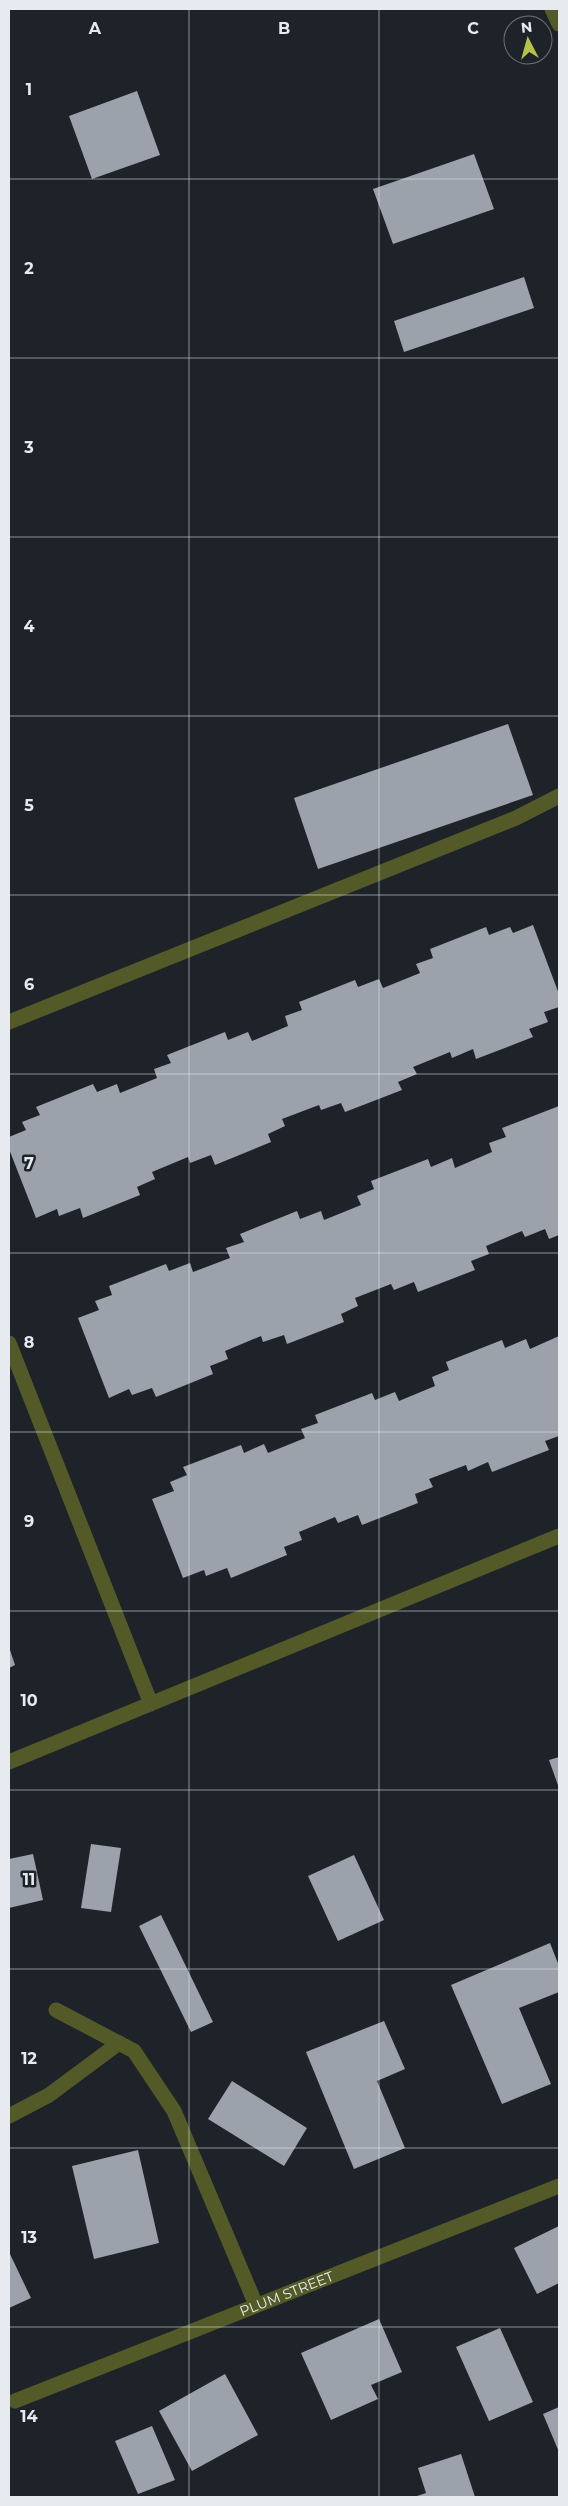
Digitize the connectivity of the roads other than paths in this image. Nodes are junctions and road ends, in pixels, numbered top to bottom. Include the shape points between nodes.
1 (552, 9) edge
2 (559, 24) edge
3 (559, 796) edge
4 (9, 1022) edge
5 (9, 1343) edge
6 (559, 1536) edge
7 (151, 1704) junction
8 (9, 1762) edge
9 (56, 2010) dead end
10 (119, 2043) junction
11 (9, 2116) edge
12 (559, 2186) edge
13 (256, 2306) junction
14 (15, 2401) dead end

1 - 2 street
3 - 4 street via 516,818
5 - 7 street
6 - 7 street
7 - 8 street
9 - 10 street
10 - 11 street via 49,2095
10 - 13 street via 134,2051 174,2111
12 - 13 street, PLUM STREET
13 - 14 street, PLUM STREET

